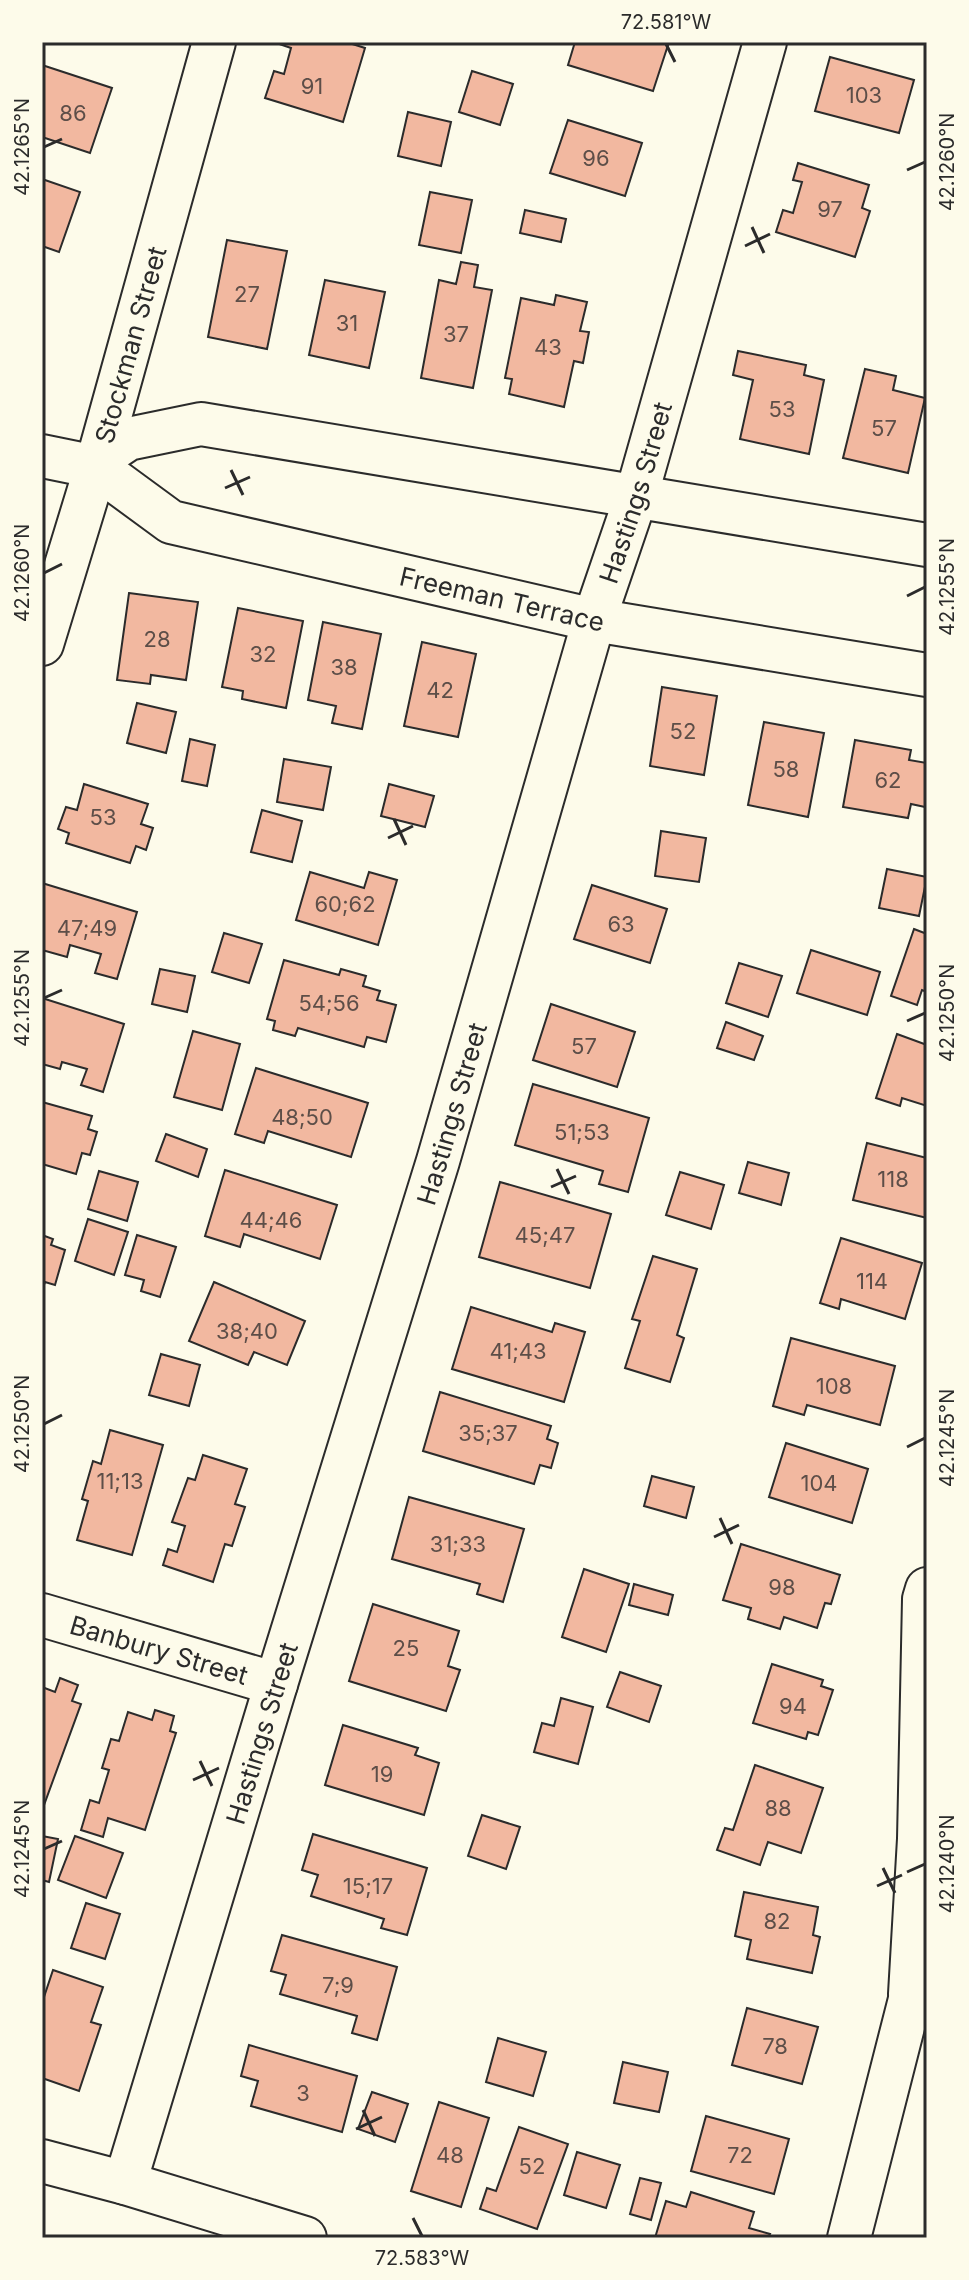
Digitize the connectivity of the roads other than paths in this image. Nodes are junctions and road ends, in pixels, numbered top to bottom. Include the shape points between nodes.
1 (214, 42) edge
2 (765, 42) edge
3 (42, 456) edge
4 (96, 467) junction
5 (636, 497) junction
6 (927, 545) edge
7 (594, 620) junction
8 (42, 644) edge
9 (927, 675) edge
10 (927, 1589) edge
11 (42, 1615) edge
12 (276, 1684) junction
13 (927, 1940) edge
14 (910, 1994) junction
15 (42, 2161) edge
16 (125, 2183) junction
17 (305, 2238) edge
18 (849, 2238) edge

1 - 4 street, Stockman Street
2 - 5 street, Hastings Street
3 - 4 street, Freeman Terrace
4 - 5 street via 128,439 201,424
4 - 7 street, Freeman Terrace via 171,522
4 - 8 street, Stockman Street
5 - 6 street
5 - 7 street, Hastings Street
7 - 9 street, Freeman Terrace
7 - 12 street, Hastings Street via 438,1161
10 - 14 street
11 - 12 street, Banbury Street
12 - 16 street, Hastings Street
13 - 14 street
14 - 18 street
15 - 16 street
16 - 17 street

